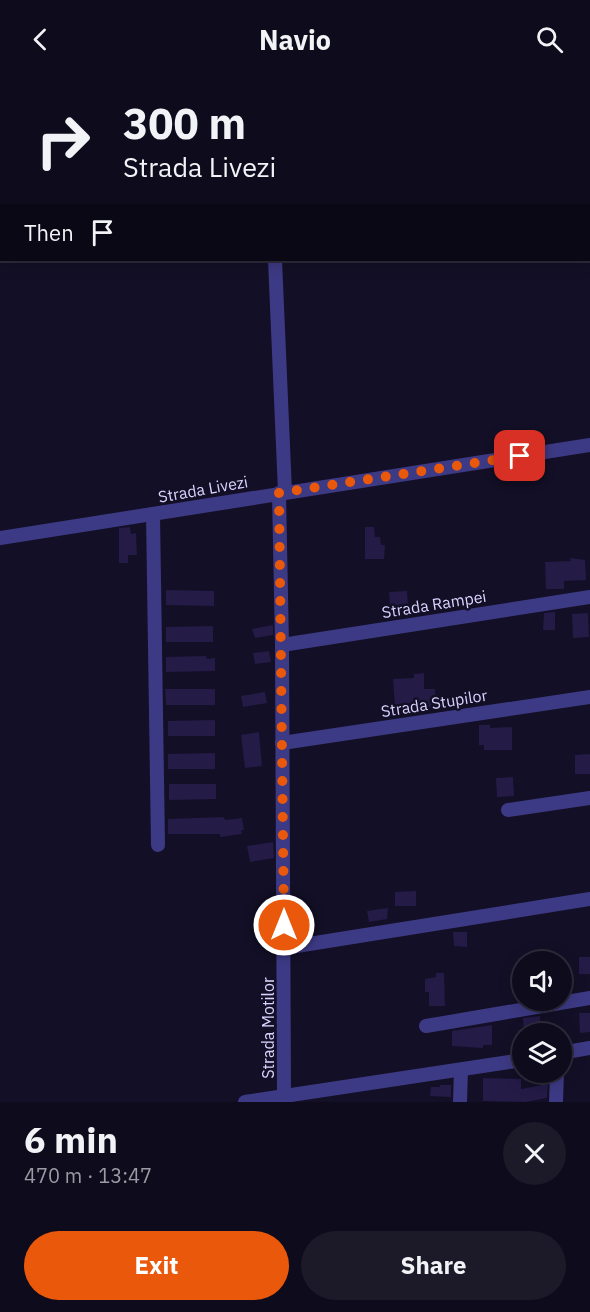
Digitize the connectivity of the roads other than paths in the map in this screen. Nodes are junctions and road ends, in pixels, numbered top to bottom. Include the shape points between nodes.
1 (275, 261) edge
2 (590, 445) edge
3 (282, 493) junction
4 (153, 514) junction
5 (0, 538) edge
6 (590, 597) edge
7 (282, 645) junction
8 (590, 697) edge
9 (282, 743) junction
10 (590, 798) edge
11 (508, 810) dead end
12 (158, 845) dead end
13 (590, 899) edge
14 (284, 948) junction
15 (590, 998) edge
16 (426, 1026) dead end
17 (590, 1048) edge
18 (572, 1051) edge
19 (512, 1062) edge
20 (461, 1070) junction
21 (556, 1083) edge
22 (285, 1096) junction
23 (245, 1102) edge
24 (460, 1102) edge
25 (556, 1102) edge

1 - 3 street, Strada Motilor
2 - 3 street, Strada Livezi
3 - 4 street, Strada Livezi
3 - 7 street, Strada Motilor
4 - 5 street, Strada Livezi
4 - 12 street
6 - 7 street, Strada Rampei
7 - 9 street, Strada Motilor
8 - 9 street, Strada Stupilor
9 - 14 street, Strada Motilor
10 - 11 street
13 - 14 street
14 - 22 street, Strada Motilor
15 - 16 street
17 - 18 street
19 - 20 street
20 - 22 street
20 - 24 street
21 - 25 street
22 - 23 street

